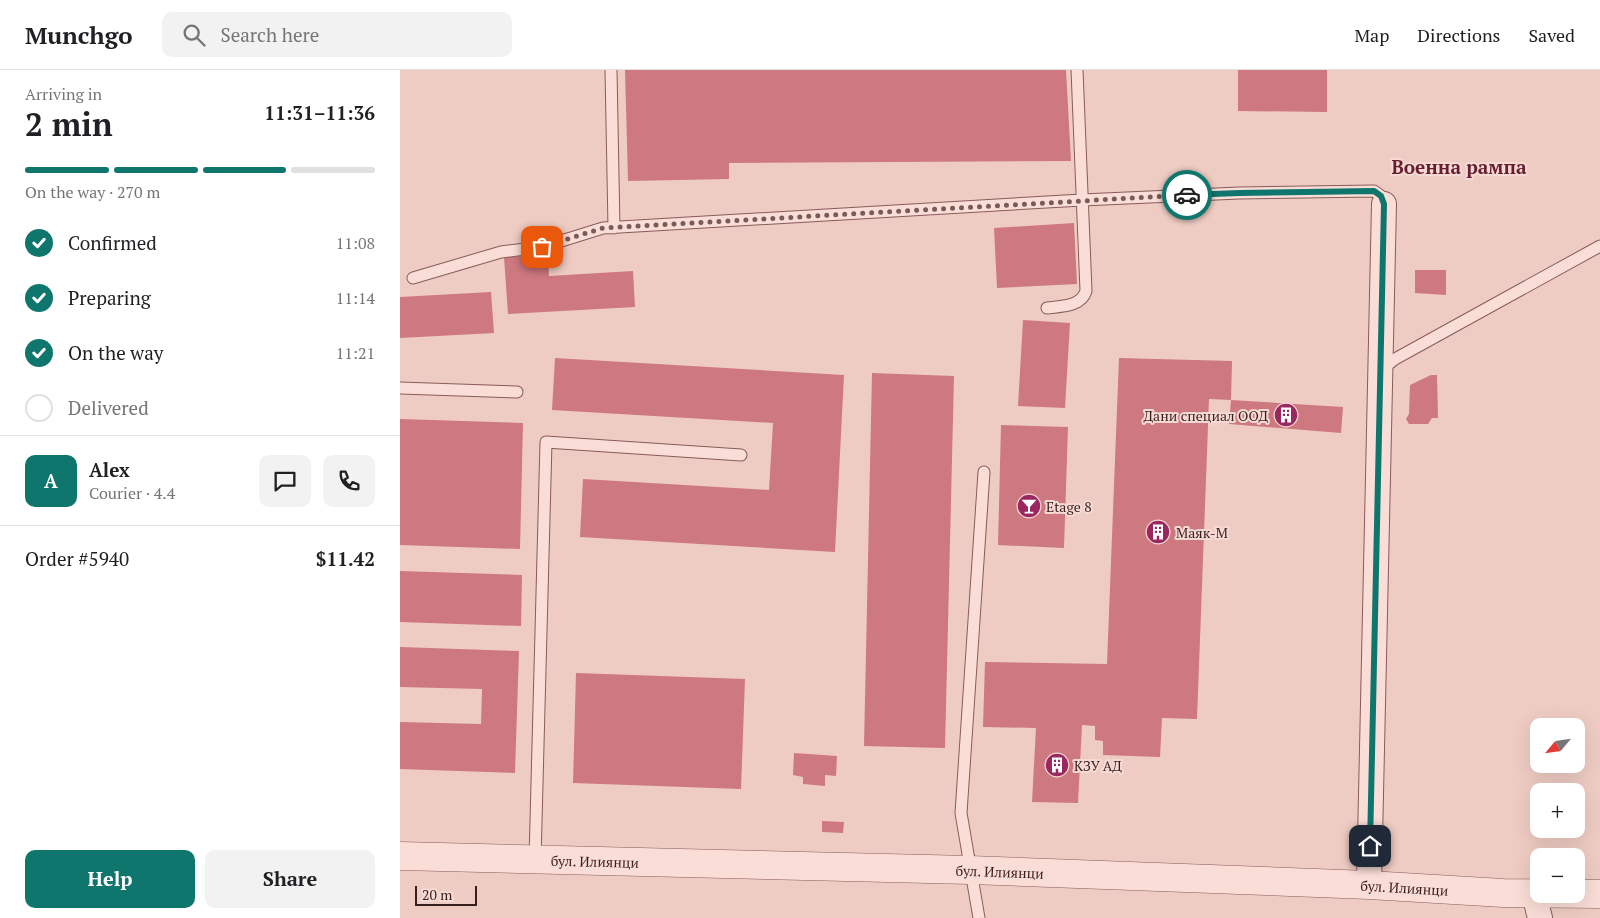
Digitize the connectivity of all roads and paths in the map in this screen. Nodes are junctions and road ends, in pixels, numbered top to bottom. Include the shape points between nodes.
1 (610, 70) edge
2 (1077, 70) edge
3 (1082, 200) junction
4 (1384, 204) joint
5 (614, 228) junction
6 (1600, 246) edge
7 (413, 278) dead end
8 (1047, 308) dead end
9 (1380, 370) junction
10 (400, 388) edge
11 (517, 392) dead end
12 (741, 455) dead end
13 (984, 472) dead end
14 (400, 856) edge
15 (535, 859) junction
16 (970, 870) junction
17 (1369, 885) junction
18 (1600, 894) edge
19 (1537, 906) edge
20 (979, 918) edge

1 - 5 lane
2 - 3 lane
3 - 4 lane via 1374,191
3 - 5 lane
3 - 8 lane via 1084,298 1077,303
4 - 9 street
5 - 7 lane via 603,228 542,247 501,252
6 - 9 lane
9 - 17 street
10 - 11 lane
12 - 15 lane via 546,442
13 - 16 lane via 961,813
14 - 15 street, бул. Илиянци
15 - 16 street, бул. Илиянци
16 - 17 street, бул. Илиянци
16 - 20 lane
17 - 19 street, бул. Илиянци via 1502,893
18 - 19 street, бул. Илиянци

